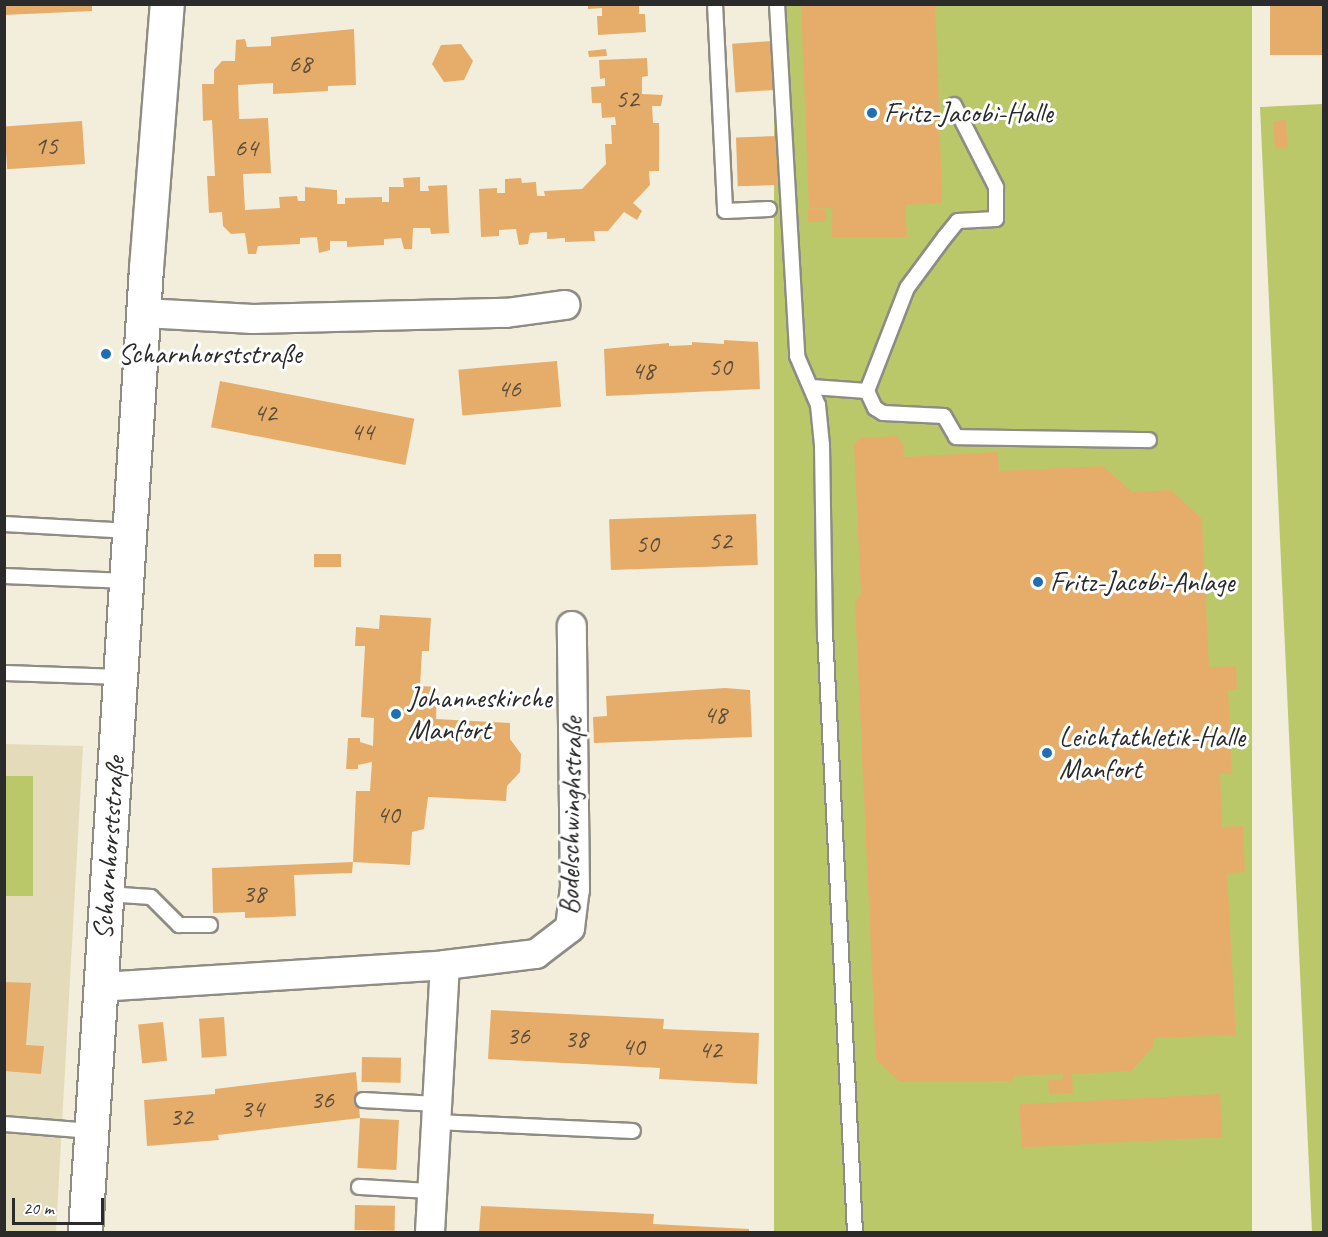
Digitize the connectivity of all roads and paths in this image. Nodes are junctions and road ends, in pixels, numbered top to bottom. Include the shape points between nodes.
1 (167, 4) edge
2 (715, 4) edge
3 (777, 4) edge
4 (954, 105) dead end
5 (769, 209) dead end
6 (565, 305) dead end
7 (144, 313) junction
8 (812, 387) junction
9 (867, 391) junction
10 (1149, 440) dead end
11 (4, 524) edge
12 (131, 531) junction
13 (4, 576) edge
14 (128, 581) junction
15 (572, 626) dead end
16 (4, 673) edge
17 (121, 677) junction
18 (106, 894) junction
19 (210, 925) dead end
20 (445, 965) junction
21 (100, 987) junction
22 (363, 1100) dead end
23 (436, 1113) junction
24 (4, 1124) edge
25 (91, 1131) junction
26 (633, 1131) dead end
27 (359, 1187) dead end
28 (431, 1191) junction
29 (85, 1233) edge
30 (430, 1233) edge
31 (855, 1233) edge

1 - 7 street, Scharnhorststraße
2 - 5 lane via 725,211
3 - 8 lane via 797,356
4 - 9 lane via 996,187 996,219 958,221 944,238 907,288
6 - 7 street via 506,313 265,319
7 - 12 street, Scharnhorststraße
8 - 9 lane
8 - 31 lane via 822,445 825,632
9 - 10 lane via 875,408 883,413 944,416 956,437
11 - 12 lane
12 - 14 street, Scharnhorststraße
13 - 14 lane
14 - 17 street, Scharnhorststraße
15 - 20 street, Bodelschwinghstraße via 575,890 570,928 536,954
16 - 17 lane
17 - 18 street, Scharnhorststraße
18 - 19 lane via 151,897 179,926
18 - 21 street, Scharnhorststraße
20 - 21 street
20 - 23 street
21 - 25 street, Scharnhorststraße
22 - 23 lane
23 - 26 lane
23 - 28 street
24 - 25 lane
25 - 29 street, Scharnhorststraße
27 - 28 lane
28 - 30 street

